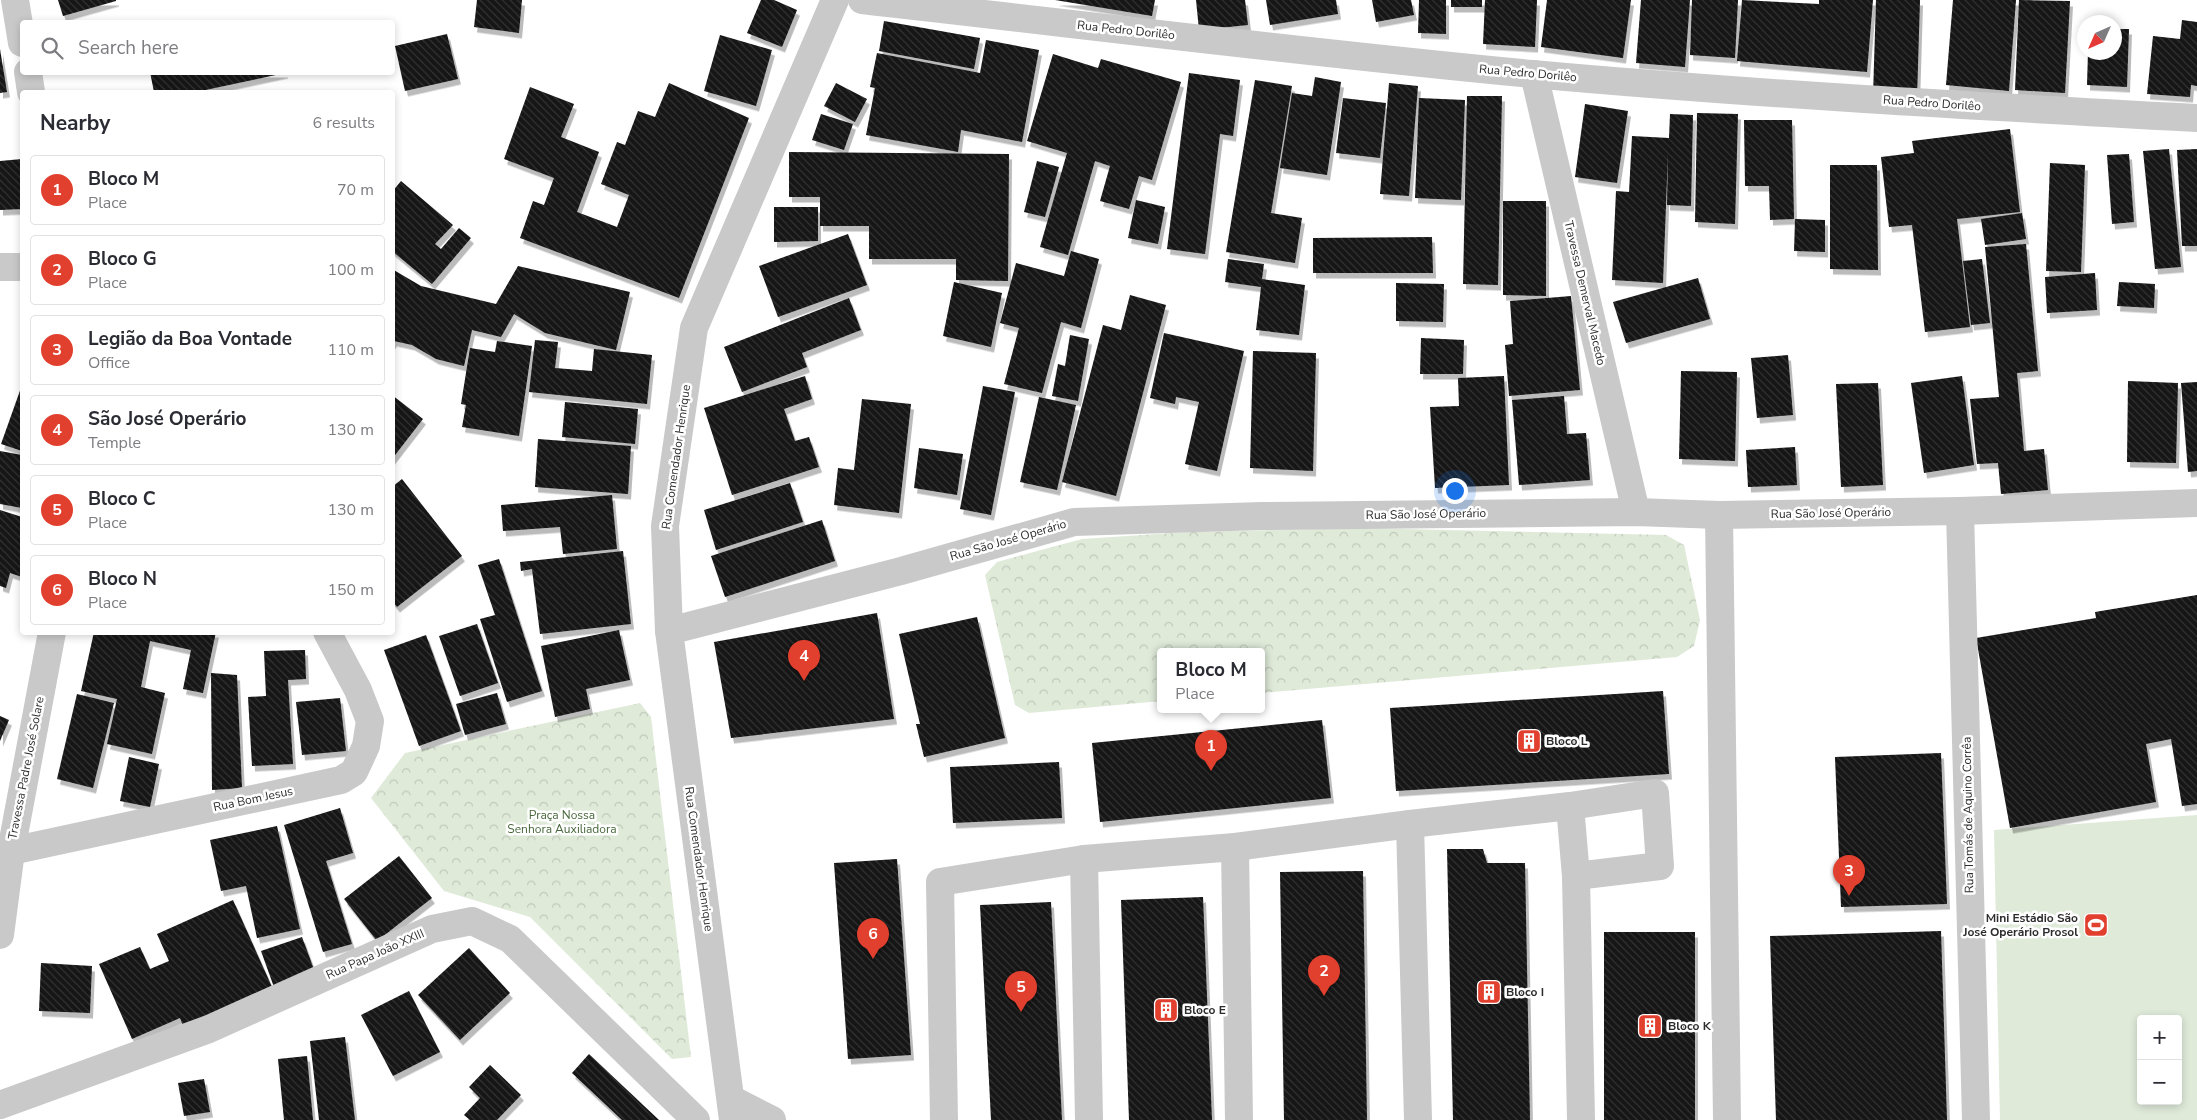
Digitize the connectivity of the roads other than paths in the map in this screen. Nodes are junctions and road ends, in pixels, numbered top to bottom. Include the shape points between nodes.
1 (15, 0) edge
2 (835, 0) edge
3 (862, 0) edge
4 (20, 31) edge
5 (1534, 74) junction
6 (28, 75) edge
7 (31, 90) edge
8 (2197, 118) edge
9 (0, 267) edge
10 (20, 267) edge
11 (2197, 503) edge
12 (1960, 511) junction
13 (1636, 512) junction
14 (1719, 515) junction
15 (669, 631) junction
16 (51, 635) edge
17 (329, 635) edge
18 (1570, 806) junction
19 (1410, 824) junction
20 (1235, 847) junction
21 (5, 850) edge
22 (1084, 859) junction
23 (1576, 876) junction
24 (0, 935) edge
25 (0, 1105) edge
26 (732, 1110) edge
27 (696, 1120) edge
28 (772, 1120) edge
29 (944, 1120) edge
30 (1089, 1120) edge
31 (1239, 1120) edge
32 (1418, 1120) edge
33 (1581, 1120) edge
34 (1727, 1120) edge
35 (1976, 1120) edge

1 - 4 street
2 - 15 street, Rua Comendador Henrique via 694,328 664,526
3 - 5 street, Rua Pedro Dorilêo
5 - 8 street, Rua Pedro Dorilêo via 1947,105
5 - 13 street, Travessa Demerval Macedo
6 - 7 street
9 - 10 street
11 - 12 street, Rua São José Operário
12 - 14 street, Rua São José Operário
12 - 35 street, Rua Tomás de Aquino Corrêa
13 - 14 street, Rua São José Operário
13 - 15 street, Rua São José Operário via 1262,516 1074,522 902,571
14 - 34 street
15 - 26 street, Rua Comendador Henrique
16 - 21 street, Travessa Padre José Solare
17 - 21 street, Rua Bom Jesus via 358,690 370,721 366,746 354,772 341,780
18 - 19 street
18 - 23 street
18 - 23 street via 1655,793 1660,866
19 - 20 street
19 - 32 street
20 - 22 street
20 - 31 street
21 - 24 street, Travessa Padre José Solare
22 - 29 street via 940,882
22 - 30 street
23 - 33 street
25 - 27 street, Rua Papa João XXIII via 209,1029 432,929 472,921 510,939
26 - 28 street

